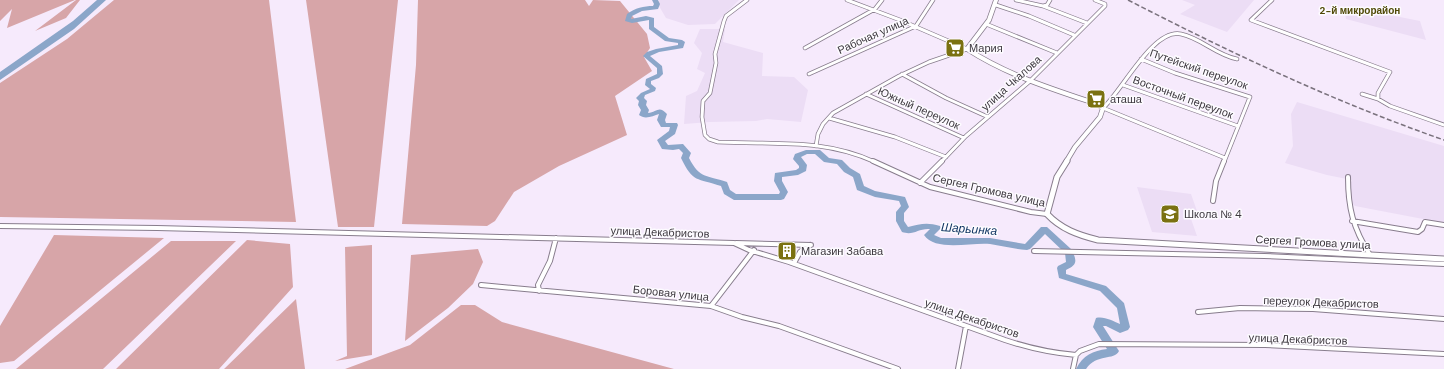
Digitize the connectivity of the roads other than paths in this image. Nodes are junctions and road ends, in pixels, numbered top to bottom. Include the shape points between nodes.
1 (747, 0) edge
2 (847, 0) edge
3 (882, 0) edge
4 (933, 0) edge
5 (996, 0) edge
6 (1016, 0) edge
7 (1050, 0) edge
8 (1095, 0) edge
9 (1272, 0) edge
10 (996, 5) junction
11 (1043, 6) junction
12 (875, 9) junction
13 (1087, 23) junction
14 (986, 24) junction
15 (916, 26) junction
16 (1074, 35) junction
17 (805, 48) dead end
18 (967, 49) junction
19 (1056, 53) junction
20 (1141, 59) junction
21 (1237, 59) dead end
22 (809, 74) dead end
23 (902, 74) junction
24 (1030, 81) junction
25 (1122, 85) junction
26 (866, 94) junction
27 (1362, 94) dead end
28 (1378, 98) junction
29 (1103, 108) junction
30 (988, 117) junction
31 (829, 118) junction
32 (1444, 125) edge
33 (1238, 126) junction
34 (964, 138) junction
35 (816, 146) junction
36 (946, 157) junction
37 (1225, 158) junction
38 (1348, 177) dead end
39 (920, 183) junction
40 (1213, 200) dead end
41 (1047, 214) junction
42 (1352, 221) junction
43 (1444, 225) edge
44 (0, 226) edge
45 (556, 238) junction
46 (734, 243) junction
47 (754, 250) junction
48 (1034, 251) dead end
49 (1370, 255) junction
50 (1444, 259) edge
51 (794, 263) junction
52 (1444, 264) edge
53 (481, 285) dead end
54 (539, 291) junction
55 (711, 306) junction
56 (1198, 312) dead end
57 (1444, 319) edge
58 (966, 326) junction
59 (1444, 354) edge
60 (1076, 355) junction
61 (898, 369) edge
62 (958, 369) edge
63 (1073, 369) edge

1 - 35 street, Сергея Громова улица via 726,16 724,21 715,54 716,63 710,93 703,101 705,135 718,142 784,142
2 - 12 street
3 - 12 street
4 - 15 street, Рабочая улица
5 - 10 street
6 - 11 street
7 - 11 street
8 - 13 street, улица Чкалова via 1105,6
9 - 28 street via 1252,20 1390,72 1378,93
10 - 14 street
10 - 16 street
11 - 13 street
12 - 15 street
12 - 17 street
13 - 16 street, улица Чкалова
14 - 18 street
14 - 19 street
15 - 18 street
15 - 22 street, Рабочая улица
16 - 19 street, улица Чкалова
18 - 23 street
18 - 24 street via 979,58
19 - 24 street, улица Чкалова
20 - 21 street via 1168,33 1175,32
20 - 25 street
20 - 33 street, Путейский переулок via 1175,73 1250,97
23 - 26 street
23 - 30 street
24 - 29 street
24 - 30 street, улица Чкалова
25 - 29 street
25 - 33 street, Восточный переулок
26 - 31 street via 842,107
26 - 34 street, Южный переулок
27 - 28 street
28 - 32 street via 1390,106
29 - 37 street
29 - 41 street via 1100,117 1075,147 1057,177
30 - 34 street, улица Чкалова
31 - 35 street via 818,134
31 - 36 street via 895,137
33 - 37 street
34 - 36 street, улица Чкалова
35 - 39 street, Сергея Громова улица via 850,152
36 - 39 street, улица Чкалова
37 - 40 street via 1216,182
38 - 42 street
39 - 41 street, Сергея Громова улица via 950,193
41 - 49 street, Сергея Громова улица via 1053,221 1079,236 1098,240
42 - 43 street via 1418,232 1425,222
42 - 49 street
44 - 45 street, улица Декабристов
45 - 46 street, улица Декабристов
45 - 54 street via 550,261 538,285
46 - 47 street, улица Декабристов
46 - 51 street via 811,245 800,252
47 - 51 street, улица Декабристов
47 - 55 street
48 - 52 street via 1264,256
49 - 50 street, Сергея Громова улица
51 - 58 street, улица Декабристов
53 - 54 street, Боровая улица
54 - 55 street, Боровая улица
55 - 61 street, Боровая улица via 779,326
56 - 57 street, переулок Декабристов via 1240,308 1314,309
58 - 60 street, улица Декабристов via 1042,350
58 - 62 street
59 - 60 street, улица Декабристов via 1265,345 1099,344
60 - 63 street

